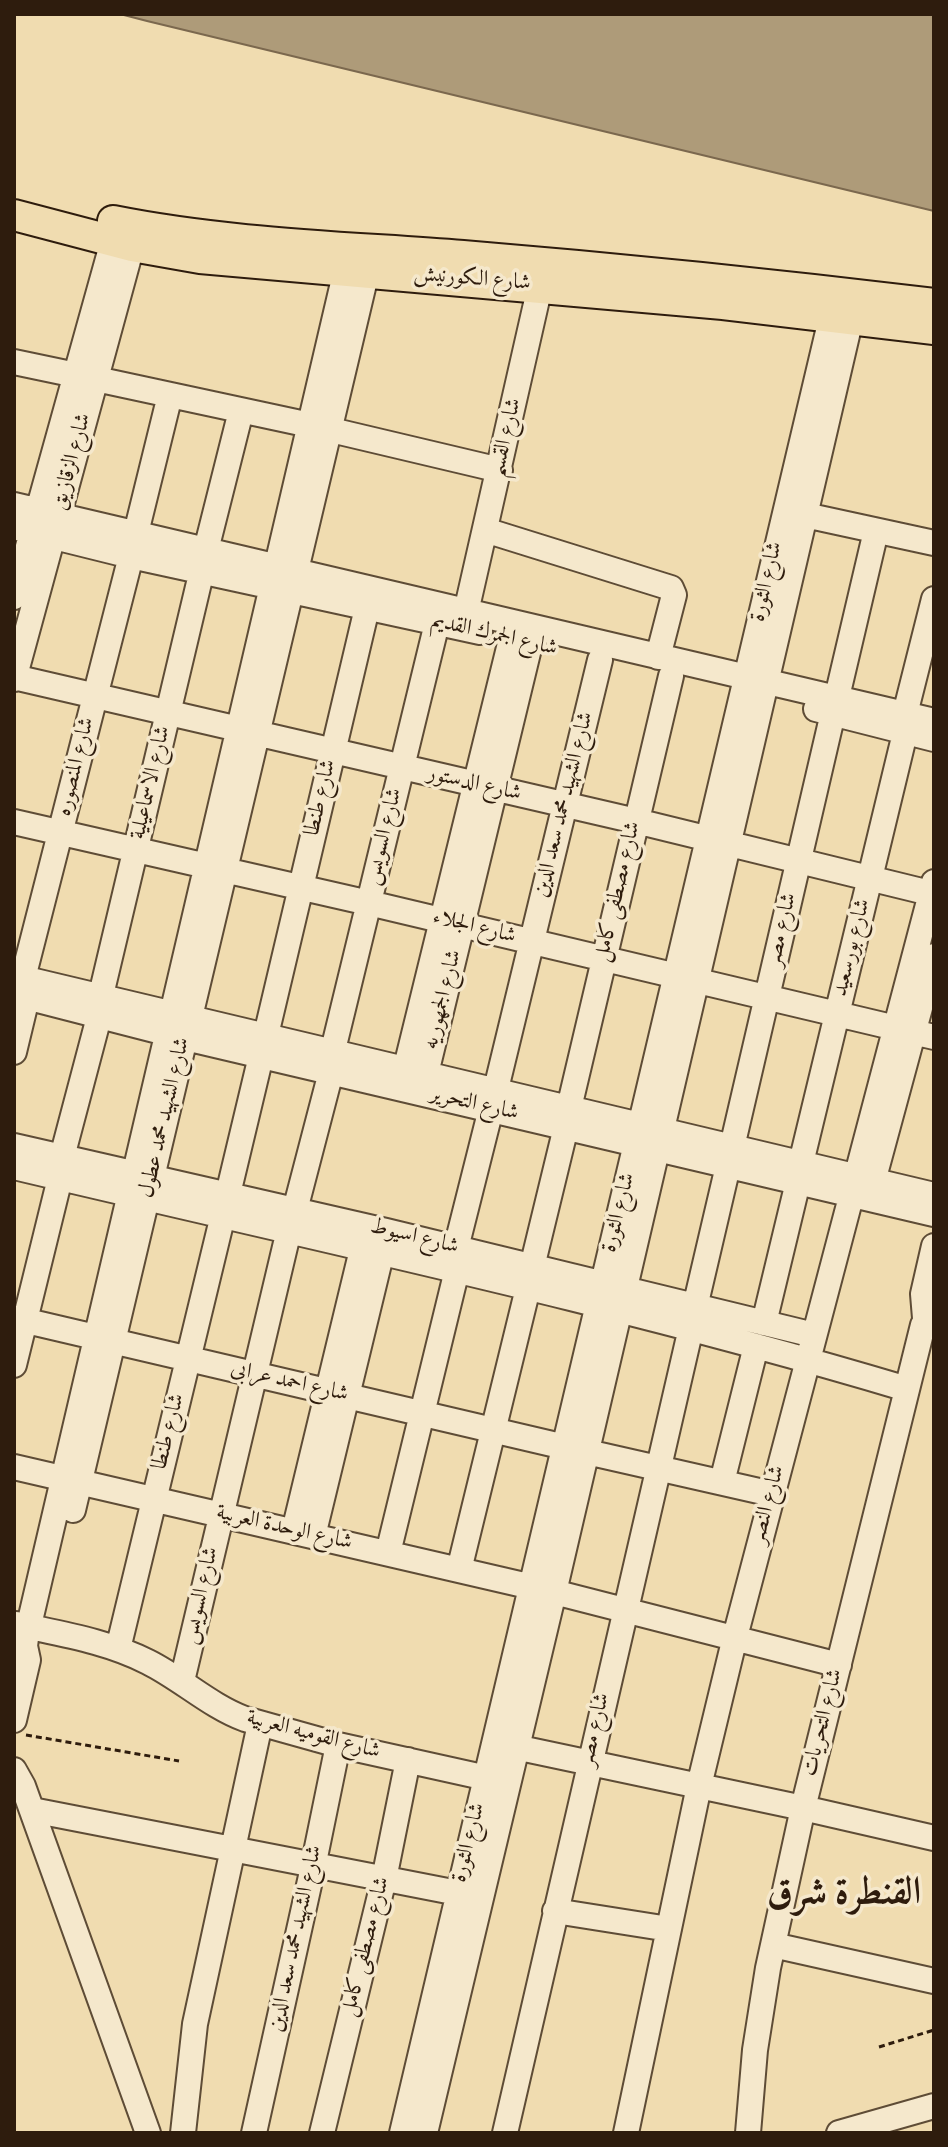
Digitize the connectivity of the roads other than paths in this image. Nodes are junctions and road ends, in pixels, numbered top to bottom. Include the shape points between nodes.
1 (14, 199) edge
2 (14, 215) edge
3 (125, 234) junction
4 (359, 259) junction
5 (542, 275) junction
6 (934, 304) edge
7 (844, 305) junction
8 (934, 329) edge
9 (14, 362) edge
10 (86, 377) junction
11 (170, 395) junction
12 (241, 411) junction
13 (320, 428) junction
14 (500, 470) junction
15 (14, 505) edge
16 (805, 515) junction
17 (39, 524) edge
18 (485, 530) junction
19 (876, 531) junction
20 (934, 543) edge
21 (133, 544) junction
22 (204, 560) junction
23 (285, 579) junction
24 (14, 597) edge
25 (934, 599) edge
26 (367, 608) junction
27 (466, 612) junction
28 (437, 623) junction
29 (523, 633) junction
30 (600, 660) junction
31 (665, 666) junction
32 (14, 678) edge
33 (754, 687) junction
34 (95, 697) junction
35 (835, 705) junction
36 (168, 713) junction
37 (934, 721) edge
38 (905, 724) junction
39 (248, 732) junction
40 (934, 739) edge
41 (333, 752) junction
42 (402, 768) junction
43 (485, 787) junction
44 (565, 805) junction
45 (636, 821) junction
46 (14, 822) edge
47 (60, 833) junction
48 (718, 840) junction
49 (135, 850) junction
50 (799, 860) junction
51 (216, 869) junction
52 (870, 878) junction
53 (301, 888) junction
54 (933, 890) edge
55 (369, 903) junction
56 (452, 922) junction
57 (531, 941) junction
58 (934, 956) edge
59 (604, 959) junction
60 (685, 979) junction
61 (20, 986) edge
62 (767, 998) junction
63 (100, 1006) junction
64 (837, 1014) junction
65 (179, 1025) junction
66 (915, 1032) edge
67 (263, 1045) junction
68 (14, 1052) edge
69 (332, 1061) junction
70 (414, 1080) junction
71 (493, 1099) junction
72 (567, 1117) junction
73 (648, 1137) junction
74 (14, 1146) edge
75 (730, 1156) junction
76 (14, 1167) edge
77 (61, 1167) junction
78 (800, 1173) junction
79 (141, 1185) junction
80 (862, 1187) junction
81 (934, 1195) edge
82 (225, 1205) junction
83 (934, 1214) edge
84 (292, 1220) junction
85 (375, 1239) junction
86 (934, 1246) edge
87 (457, 1259) junction
88 (530, 1278) junction
89 (610, 1298) junction
90 (930, 1314) edge
91 (693, 1318) junction
92 (19, 1320) edge
93 (760, 1334) junction
94 (814, 1335) junction
95 (105, 1341) junction
96 (808, 1359) junction
97 (187, 1360) junction
98 (14, 1365) edge
99 (255, 1375) junction
100 (907, 1389) junction
101 (338, 1393) junction
102 (422, 1413) junction
103 (494, 1430) junction
104 (576, 1449) junction
105 (14, 1467) edge
106 (658, 1468) junction
107 (72, 1479) junction
108 (722, 1482) junction
109 (772, 1494) junction
110 (153, 1498) junction
111 (222, 1514) junction
112 (304, 1534) junction
113 (388, 1553) junction
114 (459, 1570) junction
115 (543, 1590) junction
116 (624, 1611) junction
117 (29, 1627) edge
118 (735, 1637) junction
119 (118, 1649) junction
120 (839, 1665) junction
121 (182, 1681) junction
122 (14, 1720) edge
123 (260, 1724) junction
124 (338, 1745) junction
125 (506, 1745) junction
126 (408, 1760) junction
127 (589, 1763) junction
128 (14, 1770) edge
129 (487, 1778) junction
130 (699, 1786) junction
131 (803, 1808) junction
132 (32, 1810) junction
133 (934, 1838) edge
134 (234, 1850) junction
135 (313, 1867) junction
136 (384, 1879) junction
137 (458, 1893) junction
138 (555, 1911) junction
139 (669, 1929) junction
140 (773, 1945) junction
141 (934, 1981) edge
142 (934, 2106) edge
143 (148, 2133) edge
144 (183, 2133) edge
145 (254, 2133) edge
146 (322, 2133) edge
147 (402, 2133) edge
148 (425, 2133) edge
149 (505, 2133) edge
150 (626, 2133) edge
151 (748, 2133) edge
152 (839, 2133) edge

1 - 3 main road, شارع الكورنيش
2 - 3 main road, شارع الكورنيش
3 - 4 main road, شارع الكورنيش via 200,258
3 - 10 street, شارع الزقازيق
4 - 5 main road, شارع الكورنيش
4 - 13 street, شارع الشهيد محمد عطول
5 - 7 main road, شارع الكورنيش
5 - 14 street, شارع القسم
6 - 7 main road, شارع الكورنيش
7 - 8 main road, شارع الكورنيش
7 - 16 street, شارع الثورة
7 - 33 street, شارع الثورة
9 - 10 street
10 - 11 street
10 - 17 street, شارع الزقازيق
11 - 12 street
11 - 21 street, شارع المنصوره
12 - 13 street
12 - 22 street, شارع الاسماعيلية
13 - 14 street
13 - 23 street, شارع الشهيد محمد عطول
14 - 18 street, شارع القسم
15 - 17 street, شارع الجمرك القديم
16 - 19 street
16 - 33 street, شارع الثورة
17 - 21 street, شارع الجمرك القديم
17 - 24 street, شارع الزقازيق
17 - 32 street, شارع الزقازيق
18 - 27 street, شارع القسم
18 - 31 street, شارع مصطفى كامل via 671,588
19 - 20 street
19 - 35 street, شارع مصر
21 - 22 street, شارع الجمرك القديم
21 - 34 street, شارع المنصوره
22 - 23 street, شارع الجمرك القديم
22 - 36 street, شارع الاسماعيلية
23 - 26 street, شارع الجمرك القديم
23 - 27 street, شارع الجمرك القديم
23 - 39 street, شارع الشهيد محمد عطول
25 - 38 street, شارع بورسعيد
26 - 28 street, شارع الجمرك القديم
26 - 41 street, شارع طنطا
27 - 29 street, شارع الجمرك القديم
28 - 29 street, شارع الجمرك القديم
28 - 42 street, شارع السويس
29 - 30 street, شارع الجمرك القديم
29 - 31 street, شارع الجمرك القديم
29 - 43 street, شارع الجمهوريه
30 - 31 street, شارع الجمرك القديم
30 - 44 street, شارع الشهيد محمد سعد الدين
31 - 33 street, شارع الجمرك القديم
31 - 45 street, شارع مصطفى كامل
32 - 34 street, شارع الدستور
33 - 35 street, شارع الجمرك القديم
33 - 48 street, شارع الثورة
34 - 36 street, شارع الدستور
34 - 47 street, شارع المنصوره
35 - 38 street, شارع الجمرك القديم
35 - 50 street, شارع مصر
36 - 39 street, شارع الدستور
36 - 49 street, شارع الاسماعيلية
37 - 38 street, شارع الجمرك القديم
38 - 40 street, شارع الجمرك القديم
38 - 52 street, شارع بورسعيد
39 - 41 street, شارع الدستور
39 - 51 street, شارع الشهيد محمد عطول
41 - 42 street, شارع الدستور
41 - 53 street, شارع طنطا
42 - 43 street, شارع الدستور
42 - 55 street, شارع السويس
43 - 44 street, شارع الدستور
43 - 56 street, شارع الجمهوريه
44 - 45 street, شارع الدستور
44 - 57 street, شارع الشهيد محمد سعد الدين
45 - 48 street, شارع الدستور
45 - 59 street, شارع مصطفى كامل
46 - 47 street, شارع الجلاء
47 - 49 street, شارع الجلاء
47 - 61 street, شارع المنصوره
48 - 50 street, شارع الدستور
48 - 60 street, شارع الثورة
49 - 51 street, شارع الجلاء
49 - 63 street, شارع الاسماعيلية
50 - 52 street, شارع الدستور
50 - 62 street, شارع مصر
51 - 53 street, شارع الجلاء
51 - 65 street, شارع الشهيد محمد عطول
52 - 54 street, شارع الدستور
52 - 64 street, شارع بورسعيد
53 - 55 street, شارع الجلاء
53 - 67 street, شارع طنطا
54 - 66 street, شارع النصر
55 - 56 street, شارع الجلاء
55 - 69 street, شارع السويس
56 - 57 street, شارع الجلاء
56 - 70 street, شارع الجمهوريه
57 - 59 street, شارع الجلاء
57 - 71 street, شارع الشهيد محمد سعد الدين
58 - 66 street, شارع النصر
59 - 60 street, شارع الجلاء
59 - 72 street, شارع مصطفى كامل
60 - 62 street, شارع الجلاء
60 - 73 street, شارع الثورة
61 - 63 street, شارع التحرير
61 - 68 street, شارع المنصوره
62 - 64 street, شارع الجلاء
62 - 75 street, شارع مصر
63 - 65 street, شارع التحرير
63 - 77 street, شارع الاسماعيلية
64 - 66 street, شارع الجلاء
64 - 78 street, شارع بورسعيد
65 - 67 street, شارع التحرير
65 - 79 street, شارع الشهيد محمد عطول
66 - 80 street, شارع النصر
67 - 69 street, شارع التحرير
67 - 82 street, شارع طنطا
69 - 70 street, شارع التحرير
69 - 84 street, شارع السويس
70 - 71 street, شارع التحرير
71 - 72 street, شارع التحرير
71 - 87 street, شارع الشهيد محمد سعد الدين
72 - 73 street, شارع التحرير
72 - 88 street, شارع مصطفى كامل
73 - 75 street, شارع التحرير
73 - 89 street, شارع الثورة
74 - 77 street, شارع اسيوط
75 - 78 street, شارع التحرير
75 - 91 street, شارع مصر
76 - 77 street, شارع اسيوط
77 - 79 street, شارع اسيوط
77 - 92 street, شارع الاسماعيلية
78 - 80 street, شارع التحرير
78 - 93 street, شارع بورسعيد
79 - 82 street, شارع اسيوط
79 - 95 street, شارع الشهيد محمد عطول
80 - 81 street, شارع التحرير
80 - 83 street, شارع التحرير
80 - 94 street, شارع النصر
82 - 84 street, شارع اسيوط
82 - 97 street, شارع طنطا
84 - 85 street, شارع اسيوط
84 - 99 street, شارع السويس
85 - 87 street, شارع اسيوط
85 - 101 street
86 - 90 street, شارع التحريات via 923,1294
87 - 88 street, شارع اسيوط
87 - 102 street, شارع الشهيد محمد سعد الدين
88 - 89 street, شارع اسيوط
88 - 103 street, شارع مصطفى كامل
89 - 91 street, شارع اسيوط
89 - 104 street, شارع الثورة
90 - 100 street, شارع التحريات
91 - 93 street, شارع اسيوط
91 - 106 street, شارع مصر
92 - 95 street, شارع احمد عرابى
92 - 98 street, شارع الاسماعيلية
93 - 94 street, شارع اسيوط
93 - 96 street, شارع اسيوط
93 - 108 street, شارع بورسعيد
94 - 96 street, شارع النصر
95 - 97 street, شارع احمد عرابى
95 - 107 street, شارع الشهيد محمد عطول
96 - 100 street, شارع اسيوط
96 - 109 street, شارع النصر
97 - 99 street, شارع احمد عرابى
97 - 110 street, شارع طنطا
99 - 101 street, شارع احمد عرابى
99 - 111 street, شارع السويس
100 - 120 street, شارع التحريات
101 - 102 street, شارع احمد عرابى
101 - 112 street
102 - 103 street, شارع احمد عرابى
102 - 113 street, شارع الشهيد محمد سعد الدين
103 - 104 street, شارع احمد عرابى
103 - 114 street, شارع مصطفى كامل
104 - 106 street, شارع احمد عرابى
104 - 115 street, شارع الثورة
105 - 107 street, شارع الوحدة العربية
106 - 108 street, شارع احمد عرابى
106 - 116 street, شارع مصر
107 - 110 street, شارع الوحدة العربية
107 - 117 street, شارع الشهيد محمد عطول
108 - 109 street, شارع احمد عرابى
109 - 118 street, شارع النصر
110 - 111 street, شارع الوحدة العربية
110 - 119 street, شارع طنطا
111 - 112 street, شارع الوحدة العربية
111 - 121 street, شارع السويس
112 - 113 street, شارع الوحدة العربية
113 - 114 street, شارع الوحدة العربية
114 - 115 street, شارع الوحدة العربية
115 - 116 street, شارع الوحدة العربية
115 - 125 street, شارع الثورة
116 - 118 street, شارع الوحدة العربية
116 - 127 street, شارع مصر
117 - 119 street, شارع القوميه العربية
117 - 122 street, شارع الشهيد محمد عطول via 28,1660
118 - 120 street, شارع الوحدة العربية
118 - 130 street, شارع النصر
119 - 121 street, شارع القوميه العربية
120 - 131 street, شارع التحريات
121 - 123 street, شارع القوميه العربية via 231,1714
123 - 124 street, شارع القوميه العربية
123 - 134 street
124 - 126 street, شارع القوميه العربية
124 - 135 street, شارع الشهيد محمد سعد الدين
125 - 127 street
125 - 129 street, شارع الثورة
125 - 148 street, شارع الثورة
126 - 129 street, شارع القوميه العربية
126 - 136 street, شارع مصطفى كامل
127 - 130 street
127 - 138 street, شارع مصر
128 - 132 street
129 - 137 street, شارع الثورة
130 - 131 street
130 - 139 street, شارع النصر
131 - 133 street
131 - 140 street, شارع التحريات
132 - 134 street
132 - 143 street
134 - 135 street
134 - 144 street via 195,2024
135 - 136 street
135 - 145 street, شارع الشهيد محمد سعد الدين
136 - 137 street
136 - 146 street, شارع مصطفى كامل
137 - 147 street, شارع الثورة
138 - 139 street
138 - 149 street, شارع مصر
139 - 150 street, شارع النصر
140 - 141 street
140 - 151 street, شارع التحريات via 755,2050
142 - 152 street

